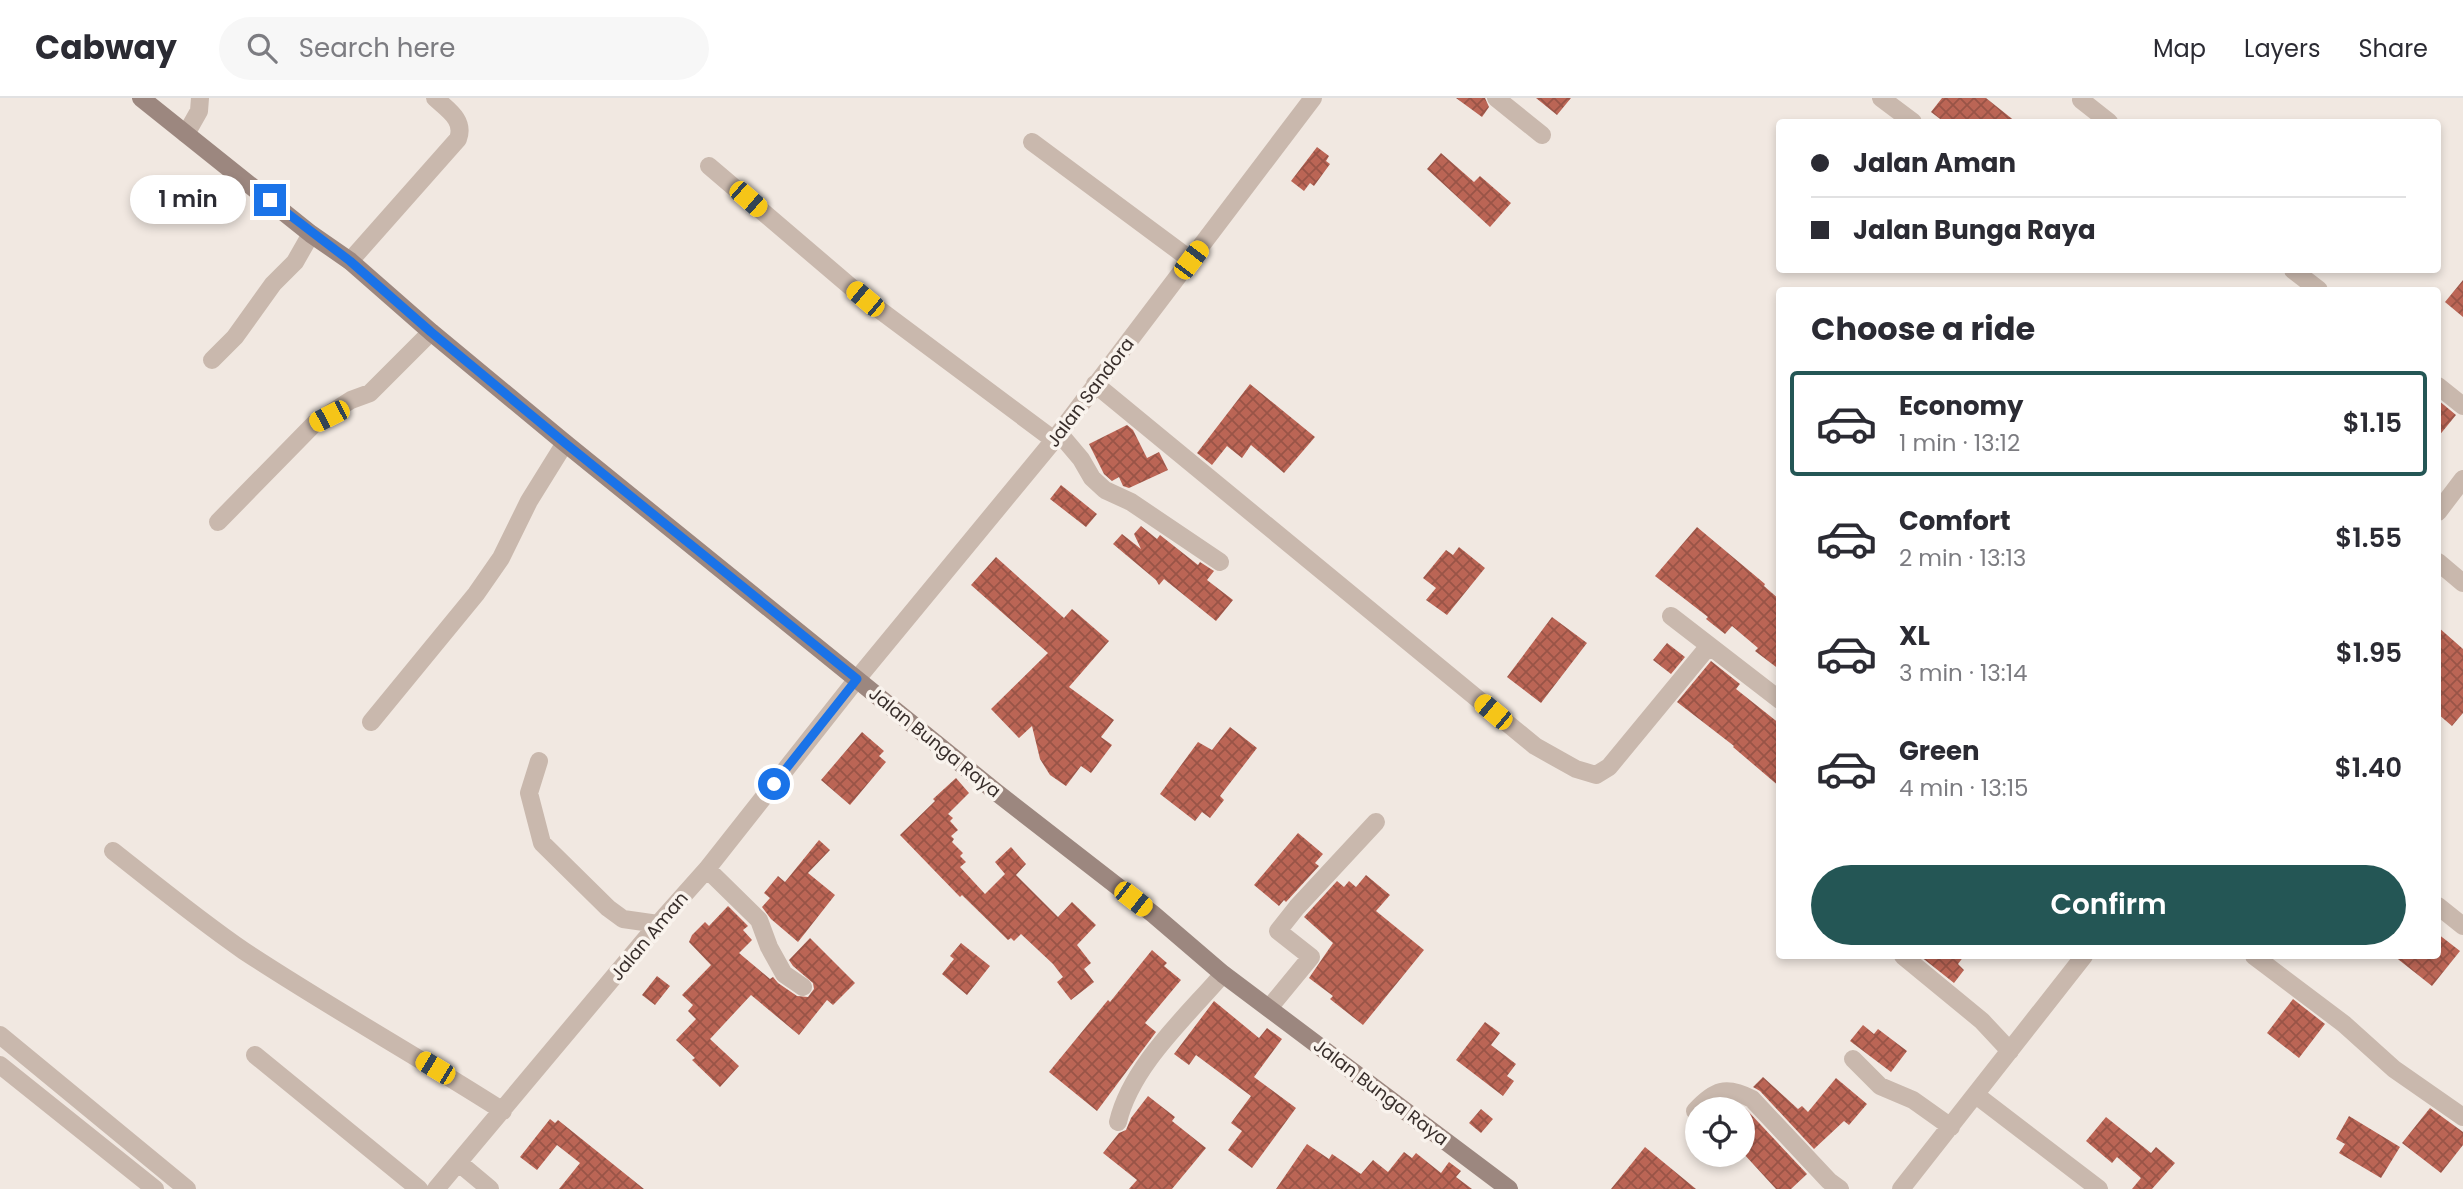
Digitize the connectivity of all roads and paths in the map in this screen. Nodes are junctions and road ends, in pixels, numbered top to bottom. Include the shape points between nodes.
1 (141, 98) edge
2 (200, 98) edge
3 (435, 98) edge
4 (1496, 98) edge
5 (1881, 98) edge
6 (1311, 99) edge
7 (2081, 100) dead end
8 (1909, 119) edge
9 (2105, 119) edge
10 (186, 134) junction
11 (1542, 135) dead end
12 (1032, 142) dead end
13 (709, 166) dead end
14 (312, 234) junction
15 (1191, 260) junction
16 (350, 261) junction
17 (2297, 273) edge
18 (2315, 287) edge
19 (431, 332) junction
20 (212, 360) dead end
21 (1095, 384) junction
22 (2441, 388) edge
23 (2463, 406) edge
24 (1056, 437) junction
25 (565, 443) junction
26 (2463, 480) edge
27 (2441, 508) edge
28 (218, 522) dead end
29 (1220, 562) dead end
30 (2441, 565) edge
31 (2463, 583) edge
32 (1671, 616) dead end
33 (1708, 647) junction
34 (857, 679) junction
35 (1776, 697) edge
36 (371, 722) dead end
37 (539, 761) dead end
38 (1376, 822) dead end
39 (113, 851) dead end
40 (707, 869) junction
41 (2441, 908) edge
42 (658, 924) junction
43 (2463, 926) edge
44 (1907, 959) edge
45 (2082, 959) edge
46 (2258, 959) edge
47 (1223, 974) junction
48 (803, 987) dead end
49 (1269, 1009) junction
50 (0, 1035) edge
51 (2010, 1051) junction
52 (255, 1055) dead end
53 (1853, 1059) dead end
54 (0, 1065) edge
55 (1976, 1096) junction
56 (1707, 1097) edge
57 (1749, 1097) edge
58 (1755, 1102) edge
59 (503, 1111) junction
60 (2463, 1117) edge
61 (1118, 1122) dead end
62 (1951, 1126) junction
63 (459, 1163) junction
64 (1831, 1186) edge
65 (155, 1189) edge
66 (187, 1189) edge
67 (419, 1189) edge
68 (436, 1189) edge
69 (490, 1189) edge
70 (1509, 1189) edge
71 (1901, 1189) edge
72 (2099, 1189) edge

1 - 10 street, Jalan Bunga Raya
2 - 10 street via 199,111
3 - 16 street via 458,121 458,139
4 - 11 street
5 - 8 street
6 - 15 street, Jalan Sandora
7 - 9 street
10 - 14 street, Jalan Bunga Raya
12 - 15 street
13 - 24 street via 865,299
14 - 16 street, Jalan Bunga Raya
14 - 20 street via 295,262
15 - 21 street, Jalan Sandora
16 - 19 street, Jalan Bunga Raya
17 - 18 street
19 - 25 street, Jalan Bunga Raya
19 - 28 street via 370,393 315,423
21 - 24 street, Jalan Sandora
21 - 33 street via 1535,746 1576,769 1596,775 1609,768
22 - 23 street
24 - 29 street via 1105,490
24 - 34 street, Jalan Sandora
25 - 34 street, Jalan Bunga Raya
25 - 36 street via 476,594
26 - 27 street
30 - 31 street
32 - 33 street
33 - 35 street
34 - 40 street, Jalan Aman
34 - 47 street, Jalan Bunga Raya
37 - 42 street via 529,793 542,843 623,919
38 - 49 street via 1278,931 1311,957
39 - 59 street via 242,949
40 - 42 street, Jalan Aman
40 - 48 street via 758,920 784,974
41 - 43 street
42 - 59 street, Jalan Aman
44 - 51 street via 1982,1021
45 - 51 street
46 - 60 street via 2344,1024 2394,1069
47 - 49 street, Jalan Bunga Raya
47 - 61 street via 1136,1079
49 - 70 street, Jalan Bunga Raya
50 - 66 street
51 - 55 street
52 - 67 street
53 - 62 street via 1880,1086 1913,1100
54 - 65 street
55 - 62 street
55 - 72 street
56 - 57 street via 1730,1090
58 - 64 street
59 - 63 street, Jalan Aman
62 - 71 street
63 - 68 street, Jalan Aman
63 - 69 street

